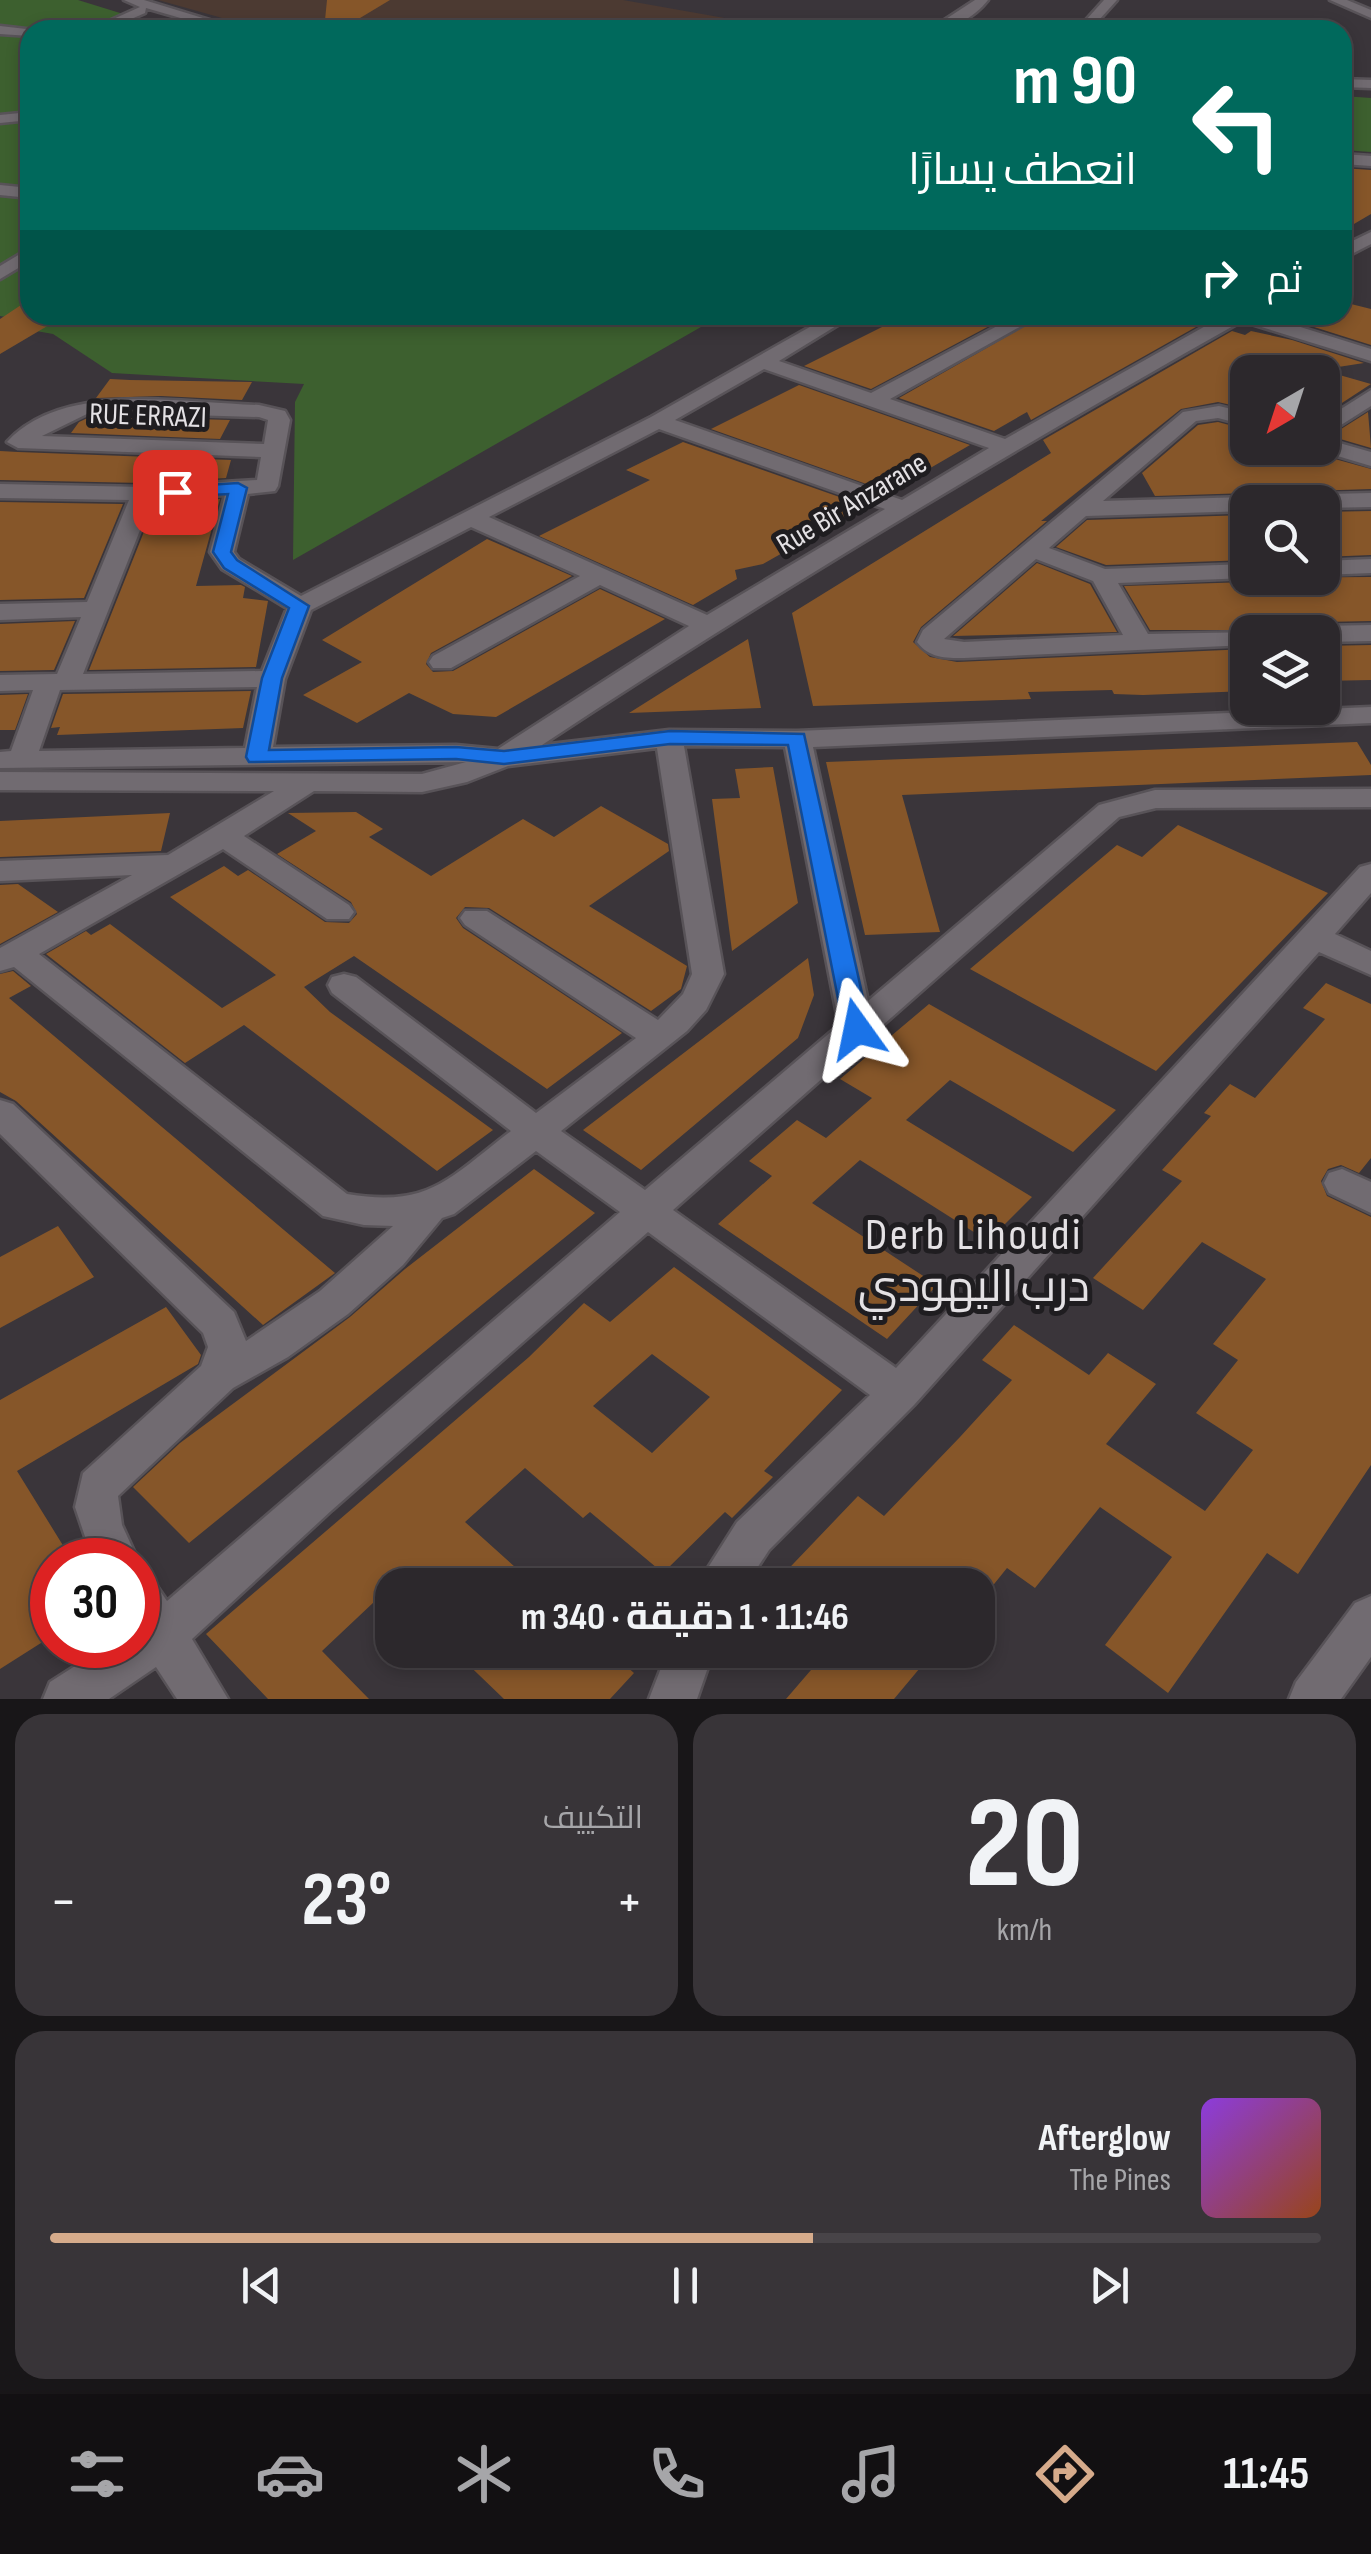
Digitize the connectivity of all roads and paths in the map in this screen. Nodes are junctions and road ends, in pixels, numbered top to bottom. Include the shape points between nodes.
1 (107, 0) edge
2 (982, 0) edge
3 (1111, 0) edge
4 (1336, 0) edge
5 (135, 5) edge
6 (1371, 14) edge
7 (111, 20) edge
8 (161, 20) edge
9 (196, 20) edge
10 (953, 20) edge
11 (1092, 20) edge
12 (828, 325) edge
13 (1013, 325) edge
14 (1227, 325) edge
15 (1265, 325) edge
16 (1371, 355) edge
17 (764, 362) junction
18 (1371, 396) edge
19 (873, 400) junction
20 (1230, 415) edge
21 (1340, 418) edge
22 (658, 422) junction
23 (9, 442) edge
24 (1007, 446) junction
25 (1340, 450) edge
26 (275, 451) junction
27 (1371, 459) edge
28 (238, 488) junction
29 (0, 491) edge
30 (143, 494) junction
31 (1371, 500) edge
32 (1340, 501) edge
33 (1230, 505) edge
34 (903, 508) junction
35 (1080, 509) junction
36 (469, 517) junction
37 (1034, 550) junction
38 (1371, 566) edge
39 (1340, 567) edge
40 (1230, 572) edge
41 (599, 576) junction
42 (1102, 576) junction
43 (300, 606) junction
44 (98, 609) junction
45 (0, 612) edge
46 (708, 625) junction
47 (1371, 632) edge
48 (1340, 633) edge
49 (1230, 638) edge
50 (1139, 642) junction
51 (442, 662) dead end
52 (272, 678) junction
53 (0, 684) edge
54 (58, 684) junction
55 (1371, 715) edge
56 (670, 738) junction
57 (797, 738) junction
58 (257, 757) junction
59 (504, 758) junction
60 (11, 760) edge
61 (0, 781) edge
62 (305, 784) junction
63 (1371, 798) edge
64 (224, 836) junction
65 (176, 864) junction
66 (0, 872) edge
67 (1371, 874) edge
68 (338, 912) dead end
69 (476, 918) dead end
70 (1315, 937) junction
71 (8, 957) edge
72 (1371, 964) edge
73 (344, 984) dead end
74 (857, 1029) junction
75 (660, 1037) junction
76 (0, 1112) edge
77 (536, 1130) junction
78 (430, 1206) junction
79 (647, 1210) junction
80 (218, 1376) junction
81 (899, 1393) junction
82 (104, 1538) edge
83 (731, 1568) edge
84 (1371, 1618) edge
85 (160, 1637) joint
86 (114, 1668) edge
87 (685, 1668) edge
88 (67, 1699) edge
89 (204, 1699) edge
90 (673, 1699) edge
91 (1313, 1699) edge

1 - 5 street
2 - 10 street
3 - 11 street
4 - 6 street
5 - 7 street
5 - 8 street
5 - 9 street
12 - 17 street
13 - 19 street
14 - 24 street, Rue Bir Anzarane
15 - 16 street
17 - 19 street
17 - 22 street
18 - 21 street
19 - 24 street
20 - 35 street via 1190,416
22 - 34 street
22 - 36 street
23 - 26 street, RUE ERRAZI
23 - 26 street, RUE ERRAZI via 89,406 259,411 278,416
24 - 34 street, Rue Bir Anzarane
25 - 27 street
26 - 28 street via 267,486
28 - 30 street
28 - 43 street via 222,552 230,564
29 - 30 street
30 - 44 street
31 - 32 street
33 - 35 street
34 - 46 street, Rue Bir Anzarane
35 - 37 street
36 - 41 street
36 - 43 street
37 - 42 street
37 - 50 street via 932,636 932,646
38 - 39 street
40 - 42 street
41 - 46 street
41 - 51 street
42 - 50 street
43 - 52 street
44 - 45 street
44 - 54 street
46 - 59 street, Rue Bir Anzarane
47 - 48 street
49 - 50 street
52 - 54 street
52 - 58 street
53 - 54 street
54 - 60 street
55 - 57 street
56 - 57 street
56 - 59 street
56 - 75 street via 708,974 692,1009
57 - 74 street
58 - 59 street
58 - 60 street
59 - 62 street via 422,783
61 - 62 street
62 - 64 street
63 - 74 street via 1155,798 1108,811
64 - 65 street
64 - 68 street
65 - 66 street
65 - 71 street
67 - 70 street
69 - 75 street
70 - 72 street
70 - 81 street
71 - 78 street via 336,1206 370,1214
73 - 77 street
74 - 79 street
75 - 77 street
76 - 80 street via 220,1324 228,1347
77 - 78 street
77 - 79 street
78 - 80 street via 400,1245 296,1332
79 - 81 street
79 - 85 street
80 - 82 street via 98,1487 94,1504
81 - 83 street via 753,1536
84 - 91 street
85 - 89 street
86 - 88 street
87 - 90 street

